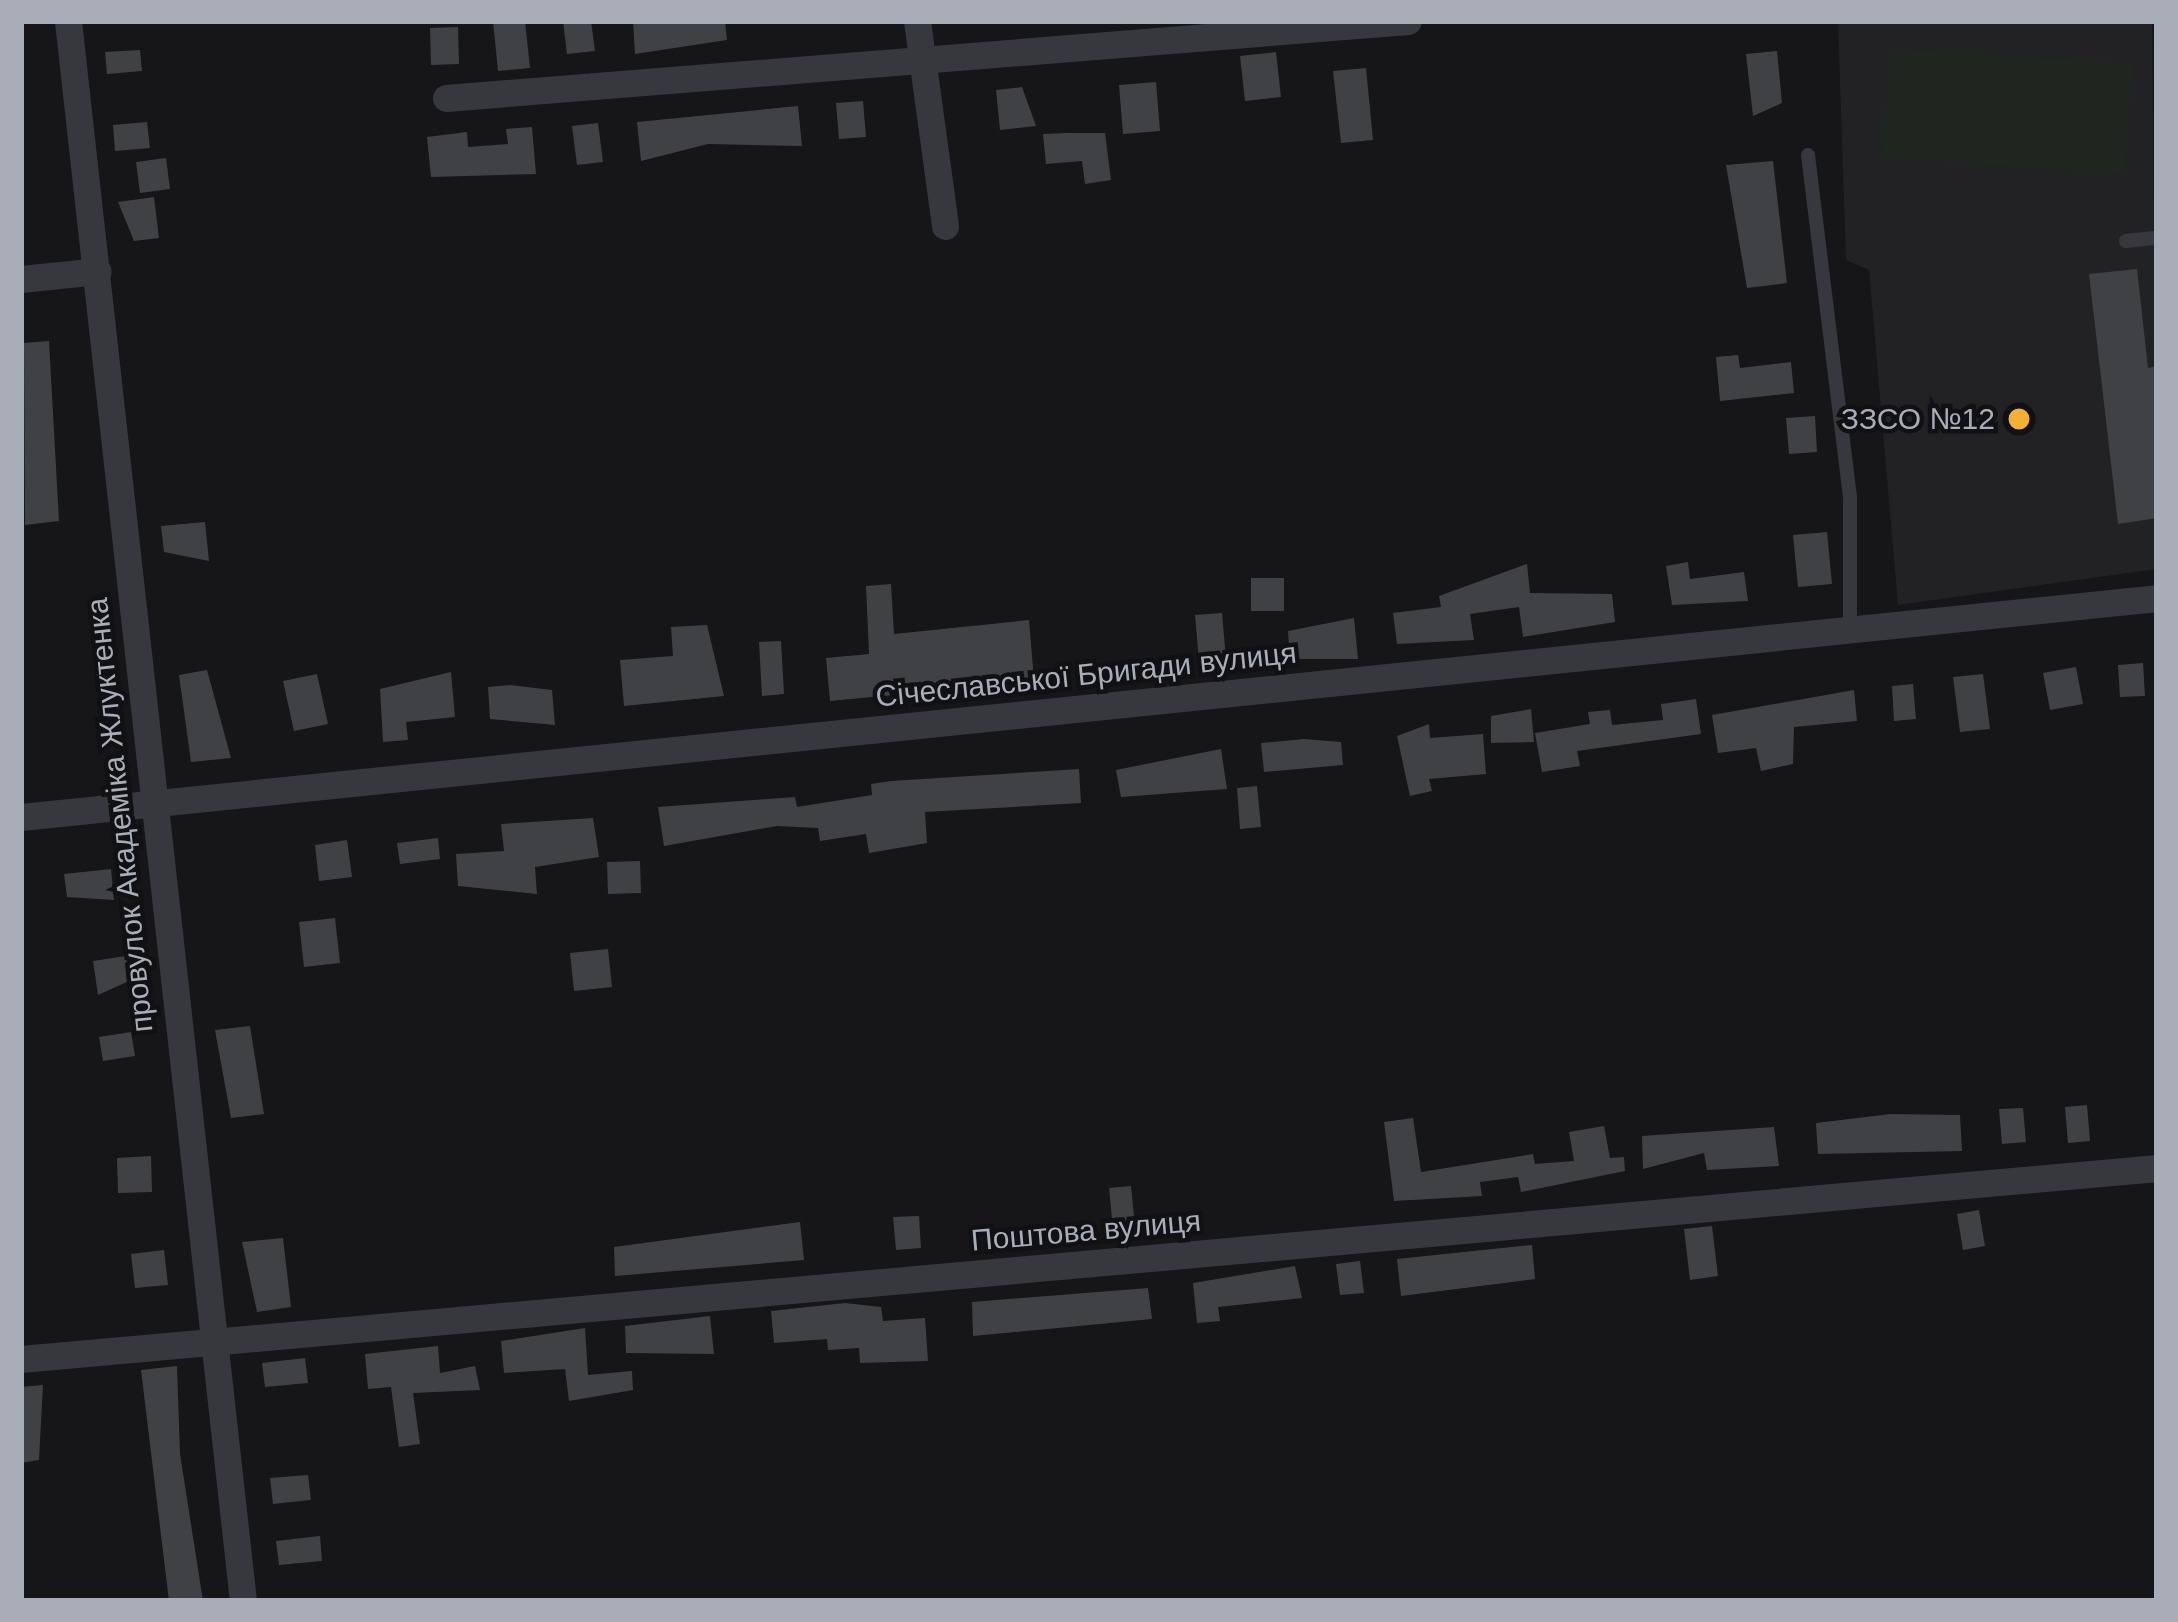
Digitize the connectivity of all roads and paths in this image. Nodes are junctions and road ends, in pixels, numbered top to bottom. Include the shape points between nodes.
1 (68, 21) edge
2 (917, 21) edge
3 (1408, 21) edge
4 (925, 52) junction
5 (446, 98) dead end
6 (1808, 155) dead end
7 (944, 226) dead end
8 (2157, 238) edge
9 (2126, 241) dead end
10 (98, 272) junction
11 (21, 279) edge
12 (2157, 598) edge
13 (1850, 630) junction
14 (151, 805) junction
15 (21, 818) edge
16 (2157, 1168) edge
17 (212, 1342) junction
18 (21, 1358) edge
19 (243, 1601) edge

1 - 10 street, провулок Академіка Жлуктенка
2 - 4 street
3 - 4 street
4 - 5 street
4 - 7 street
6 - 13 lane via 1850,496
8 - 9 lane
10 - 11 street
10 - 14 street, провулок Академіка Жлуктенка
12 - 13 street, Січеславської Бригади вулиця
13 - 14 street, Січеславської Бригади вулиця
14 - 15 street, Січеславської Бригади вулиця
14 - 17 street, провулок Академіка Жлуктенка
16 - 17 street, Поштова вулиця
17 - 18 street, Поштова вулиця
17 - 19 street, провулок Академіка Жлуктенка

